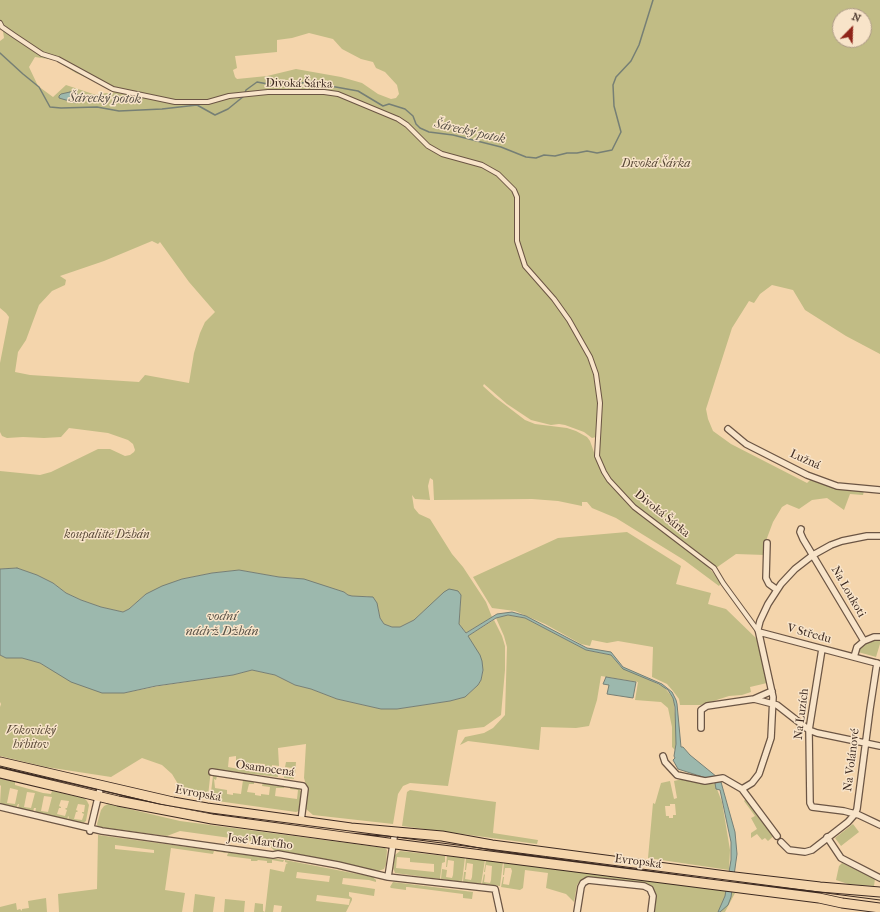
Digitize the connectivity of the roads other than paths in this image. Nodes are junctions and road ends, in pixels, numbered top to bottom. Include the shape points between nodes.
1 (0, 23) edge
2 (728, 429) dead end
3 (880, 490) edge
4 (801, 529) dead end
5 (880, 536) edge
6 (767, 543) dead end
7 (813, 555) junction
8 (776, 589) junction
9 (759, 632) junction
10 (880, 637) edge
11 (864, 641) junction
12 (822, 649) junction
13 (854, 657) junction
14 (879, 664) edge
15 (772, 691) junction
16 (754, 699) junction
17 (773, 703) junction
18 (701, 728) dead end
19 (809, 730) junction
20 (865, 743) junction
21 (880, 746) edge
22 (663, 756) dead end
23 (0, 762) edge
24 (212, 772) dead end
25 (0, 773) edge
26 (101, 785) junction
27 (742, 789) junction
28 (98, 796) junction
29 (0, 807) edge
30 (855, 814) junction
31 (302, 821) junction
32 (880, 825) edge
33 (90, 830) junction
34 (395, 831) junction
35 (777, 836) dead end
36 (827, 837) junction
37 (781, 842) dead end
38 (393, 844) junction
39 (388, 876) junction
40 (880, 878) edge
41 (880, 892) edge
42 (880, 908) edge
43 (501, 912) edge
44 (577, 912) edge
45 (651, 912) edge

1 - 9 street, Divoká Šárka via 2,27 42,54 58,59 113,89 175,102 208,102 229,96 268,92 338,94 398,119 428,146 442,154 482,165 498,174 514,190 517,241 525,266 569,320 592,362 600,403 597,456 604,472 634,507 714,568
2 - 3 street, Lužná via 746,444 807,475 837,486
4 - 7 street, Na Loukoti via 803,539
5 - 7 street via 842,541
6 - 8 street via 766,578
7 - 8 street
7 - 11 street, Na Loukoti
8 - 9 street via 760,621
9 - 12 street, V Středu
9 - 15 street
10 - 11 street
11 - 13 street via 857,647
12 - 13 street, V Středu
12 - 19 street, Na Luzích
13 - 14 street, V Středu
14 - 20 street, Na Volánové
15 - 16 street
15 - 17 street
16 - 17 street
16 - 18 street via 702,708
17 - 19 street
17 - 27 street via 771,738 762,768 756,779
19 - 20 street
19 - 30 street, Na Luzích via 811,805 814,808
20 - 21 street
20 - 30 street, Na Volánové
22 - 27 street via 677,775 707,781 721,778
23 - 26 main road, Evropská
24 - 31 street, Osamocená via 303,786 305,789
25 - 28 main road, Evropská
26 - 28 street
26 - 31 main road, Evropská via 207,808
27 - 35 street
28 - 33 street
28 - 38 main road, Evropská via 199,817
29 - 33 street, José Martího
30 - 32 street
30 - 36 street
31 - 34 main road, Evropská
33 - 39 street, José Martího via 278,854
34 - 38 street
34 - 41 main road, Evropská via 726,876
36 - 37 street via 805,852 789,850
36 - 40 street via 841,858
38 - 39 street
38 - 42 main road, Evropská via 725,885
39 - 43 street, José Martího via 495,889
44 - 45 street via 581,887 583,882 588,880 644,886 650,889 653,896

